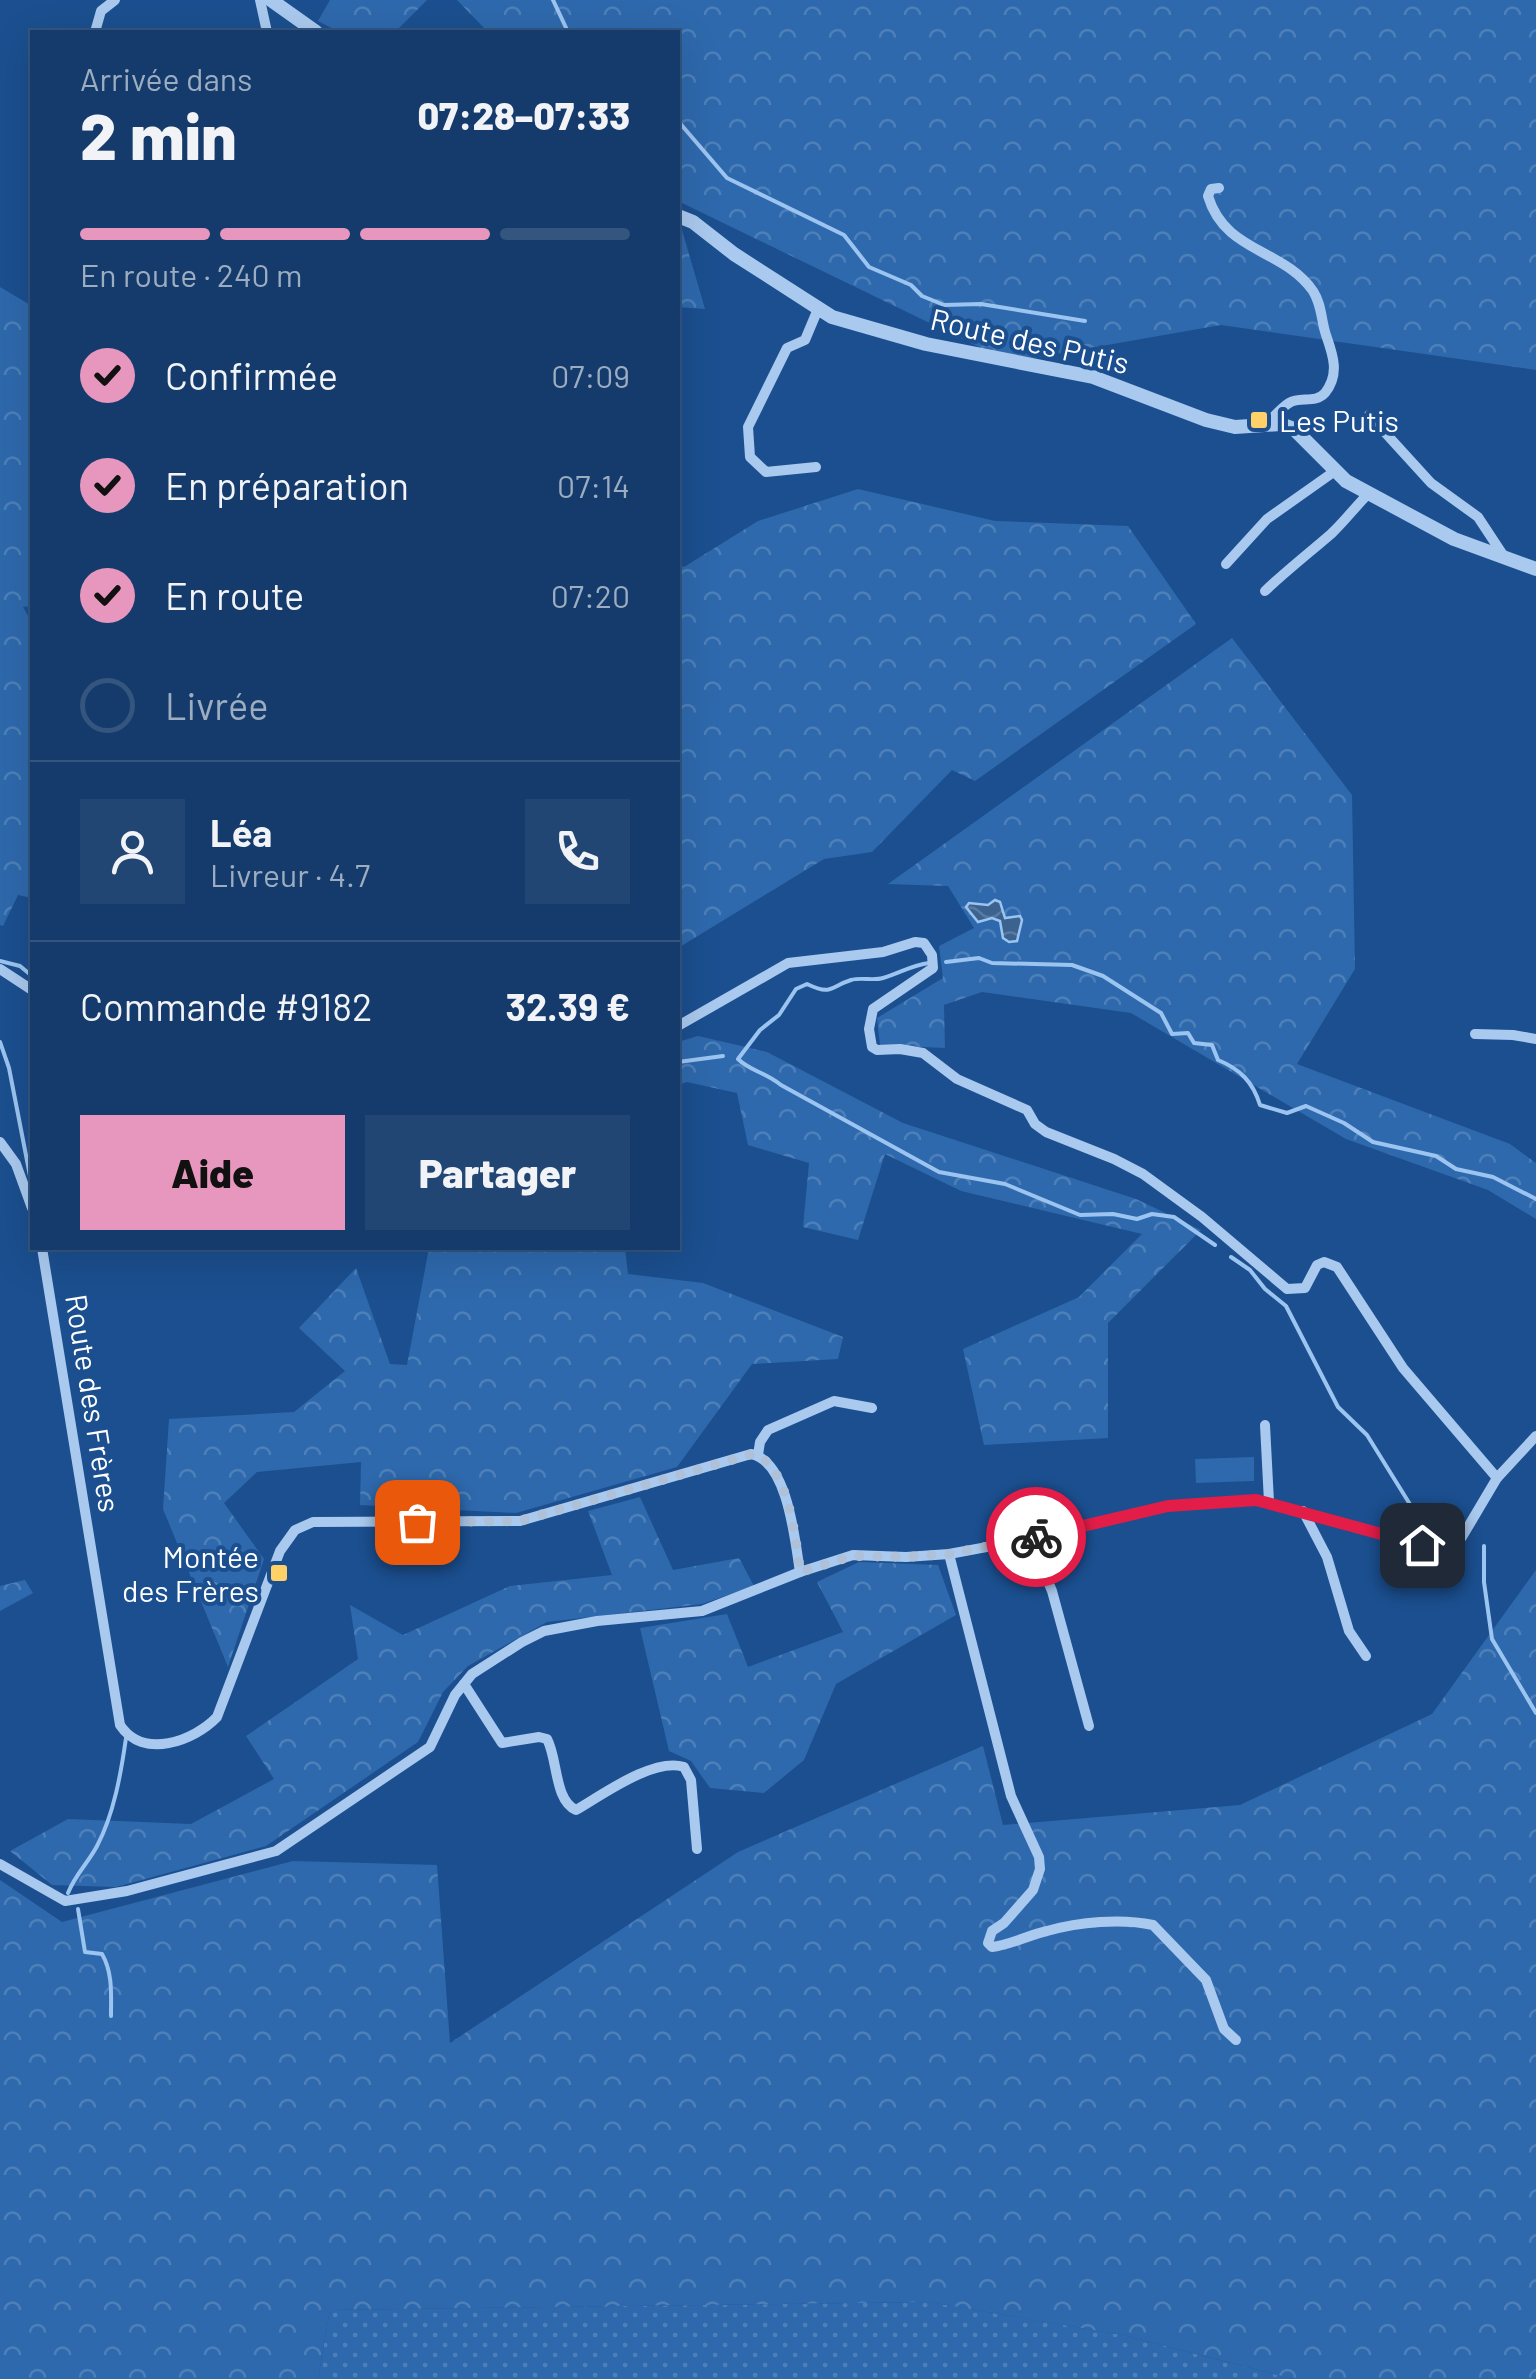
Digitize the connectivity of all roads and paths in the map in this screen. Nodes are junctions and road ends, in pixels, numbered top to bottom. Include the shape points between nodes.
1 (115, 0) edge
2 (260, 0) edge
3 (270, 0) edge
4 (96, 30) edge
5 (267, 30) edge
6 (313, 30) edge
7 (1219, 188) dead end
8 (680, 217) edge
9 (818, 309) junction
10 (1369, 415) dead end
11 (1266, 425) junction
12 (816, 467) dead end
13 (1335, 471) junction
14 (1370, 493) junction
15 (1503, 556) junction
16 (1226, 564) dead end
17 (1536, 569) edge
18 (1264, 591) dead end
19 (0, 969) edge
20 (30, 989) edge
21 (680, 1025) edge
22 (1475, 1034) dead end
23 (1536, 1039) edge
24 (0, 1142) edge
25 (30, 1202) edge
26 (42, 1250) edge
27 (872, 1408) dead end
28 (1265, 1425) dead end
29 (1536, 1436) edge
30 (758, 1455) junction
31 (1497, 1478) junction
32 (1269, 1502) junction
33 (1302, 1511) junction
34 (1030, 1539) junction
35 (949, 1554) junction
36 (800, 1572) junction
37 (1366, 1656) dead end
38 (464, 1684) junction
39 (1089, 1726) dead end
40 (697, 1849) dead end
41 (0, 1864) edge
42 (1236, 2040) dead end

1 - 4 street via 101,11
2 - 5 street
3 - 6 street
7 - 11 street via 1208,196 1225,227 1314,294 1334,358 1326,392 1288,404
8 - 9 street, Route des Putis
9 - 11 street, Route des Putis via 926,344 1092,377 1206,420
9 - 12 street via 805,340 788,348 748,427 750,457 766,472
10 - 15 street via 1431,483 1478,517
11 - 13 street, Route des Putis via 1294,429
13 - 14 street, Route des Putis
13 - 16 street via 1267,518
14 - 15 street, Route des Putis via 1454,539
14 - 18 street
15 - 17 street, Route des Putis
19 - 20 street
21 - 31 street via 788,963 924,943 933,968 873,1010 872,1047 924,1053 957,1079 1027,1110 1046,1132 1129,1166 1287,1289 1306,1288 1316,1265 1337,1268 1402,1368
22 - 23 street
24 - 25 street
26 - 30 street, Route des Frères via 120,1725 138,1742 186,1739 217,1717 280,1550 304,1525 520,1521
27 - 30 street via 834,1401 768,1430
28 - 32 street
29 - 31 street
30 - 36 street via 776,1472
31 - 33 street via 1462,1537 1448,1548
32 - 33 street
32 - 34 street via 1168,1506
33 - 37 street via 1327,1557 1348,1631
34 - 35 street
34 - 39 street via 1052,1591
35 - 36 street via 853,1556
35 - 42 street via 1011,1796 1039,1858 1032,1890 988,1942 1001,1946 1106,1922 1153,1925 1206,1980 1224,2030
36 - 38 street via 702,1611 544,1632
38 - 40 street via 502,1743 548,1739 564,1801 576,1810 654,1768 684,1767
38 - 41 street via 430,1747 276,1851 64,1901

